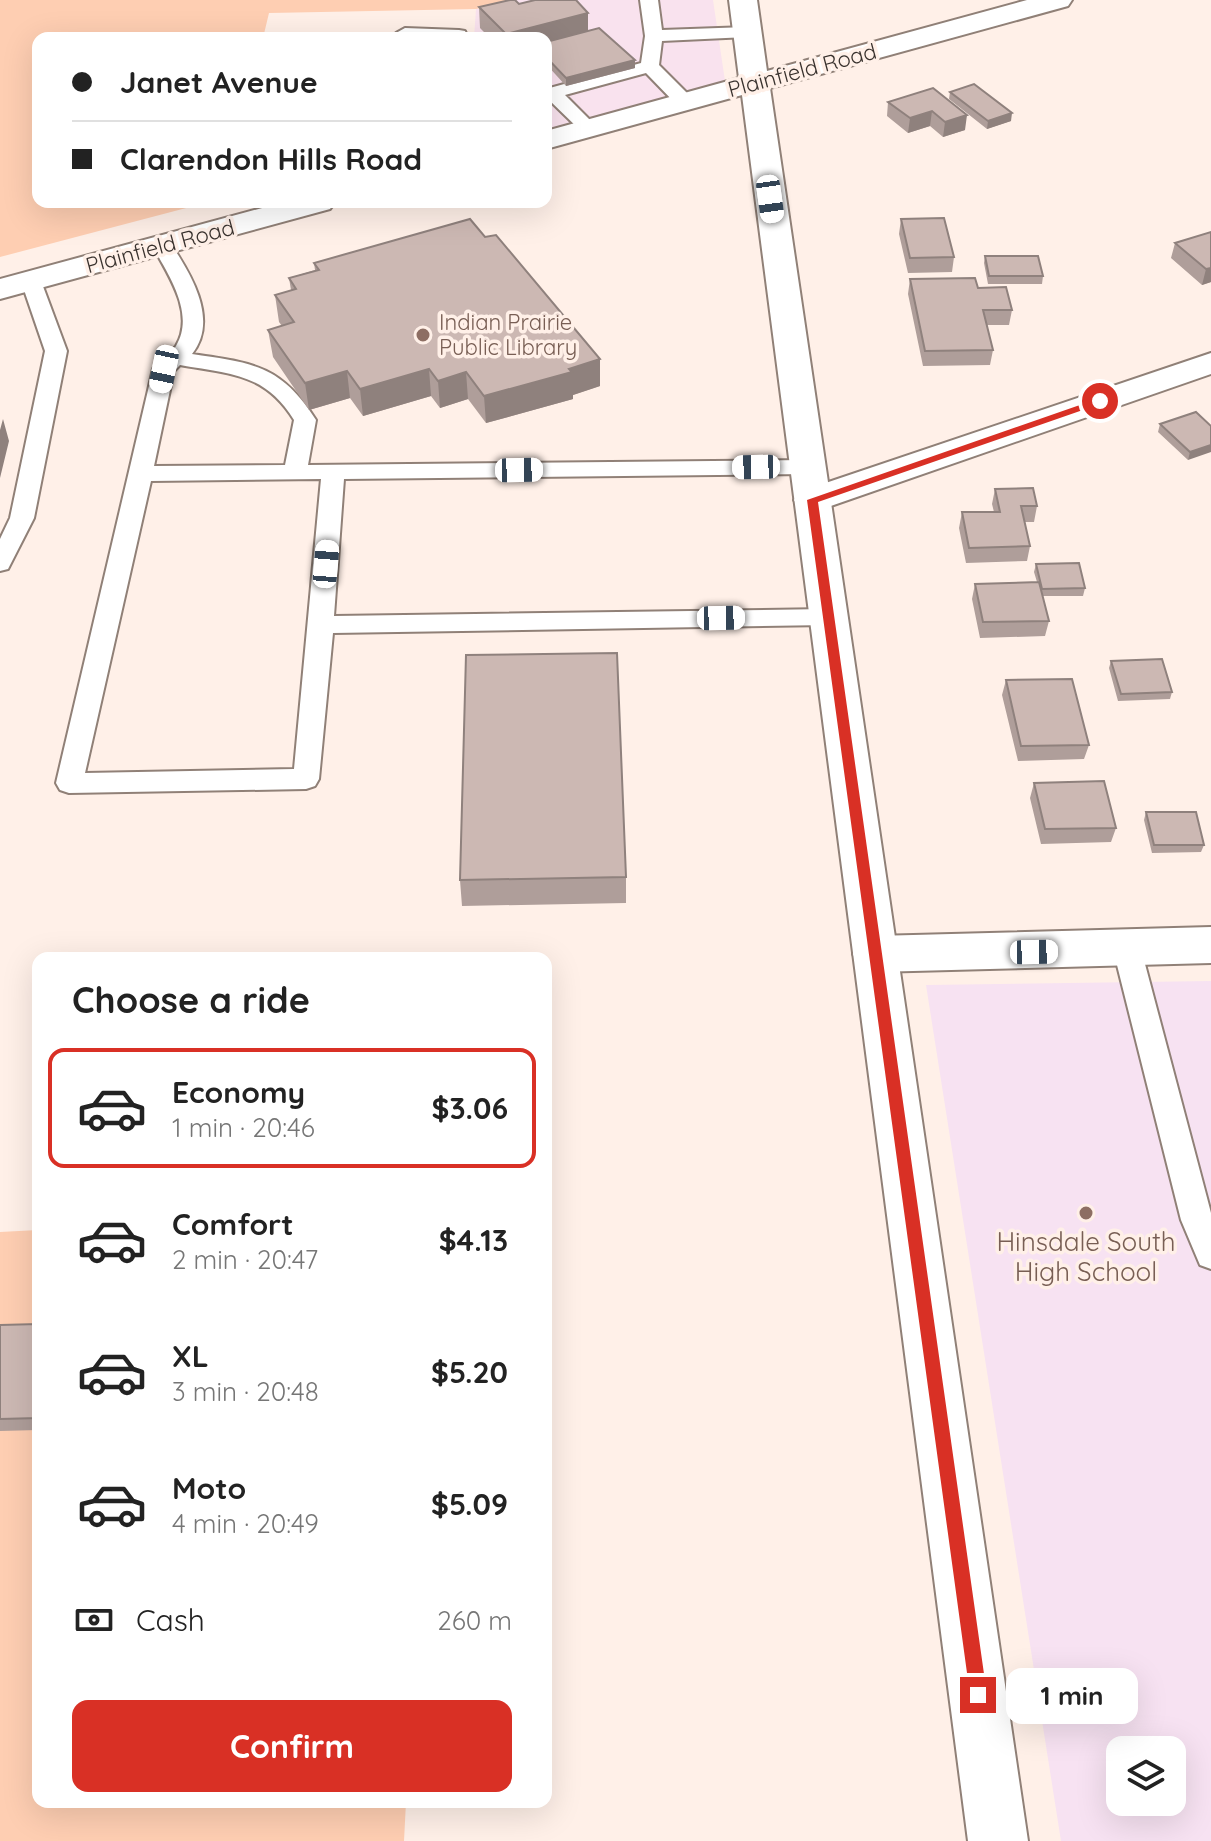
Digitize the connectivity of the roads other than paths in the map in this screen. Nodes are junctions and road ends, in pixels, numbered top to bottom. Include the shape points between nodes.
1 (649, 0) edge
2 (743, 0) edge
3 (1058, 0) edge
4 (747, 32) junction
5 (654, 36) junction
6 (650, 66) junction
7 (754, 83) junction
8 (685, 102) junction
9 (589, 128) junction
10 (552, 138) edge
11 (260, 210) edge
12 (162, 245) junction
13 (31, 281) junction
14 (0, 289) edge
15 (176, 358) junction
16 (1211, 363) edge
17 (333, 472) junction
18 (295, 473) junction
19 (141, 474) junction
20 (810, 483) junction
21 (0, 563) edge
22 (828, 617) junction
23 (321, 625) junction
24 (1211, 945) edge
25 (1127, 949) junction
26 (875, 954) junction
27 (1211, 1255) edge
28 (998, 1841) edge

1 - 5 lane
2 - 4 street
3 - 7 street, Plainfield Road
4 - 5 lane
4 - 7 street
5 - 6 lane
6 - 8 lane
6 - 9 lane via 552,93
7 - 8 street, Plainfield Road
7 - 20 street
8 - 9 street, Plainfield Road
9 - 10 street, Plainfield Road
11 - 12 street, Plainfield Road
12 - 13 street, Plainfield Road
12 - 15 lane via 189,293 192,324 186,348
13 - 14 street, Plainfield Road
13 - 21 lane via 56,351 22,518
15 - 18 lane via 271,380 290,396 305,420
15 - 19 lane via 164,369
16 - 20 street
17 - 18 lane
17 - 20 lane
17 - 23 lane
18 - 19 lane
19 - 23 lane via 69,783 306,779
20 - 22 street
22 - 23 lane
22 - 26 street
24 - 25 street
25 - 26 street
25 - 27 lane via 1197,1220
26 - 28 street

